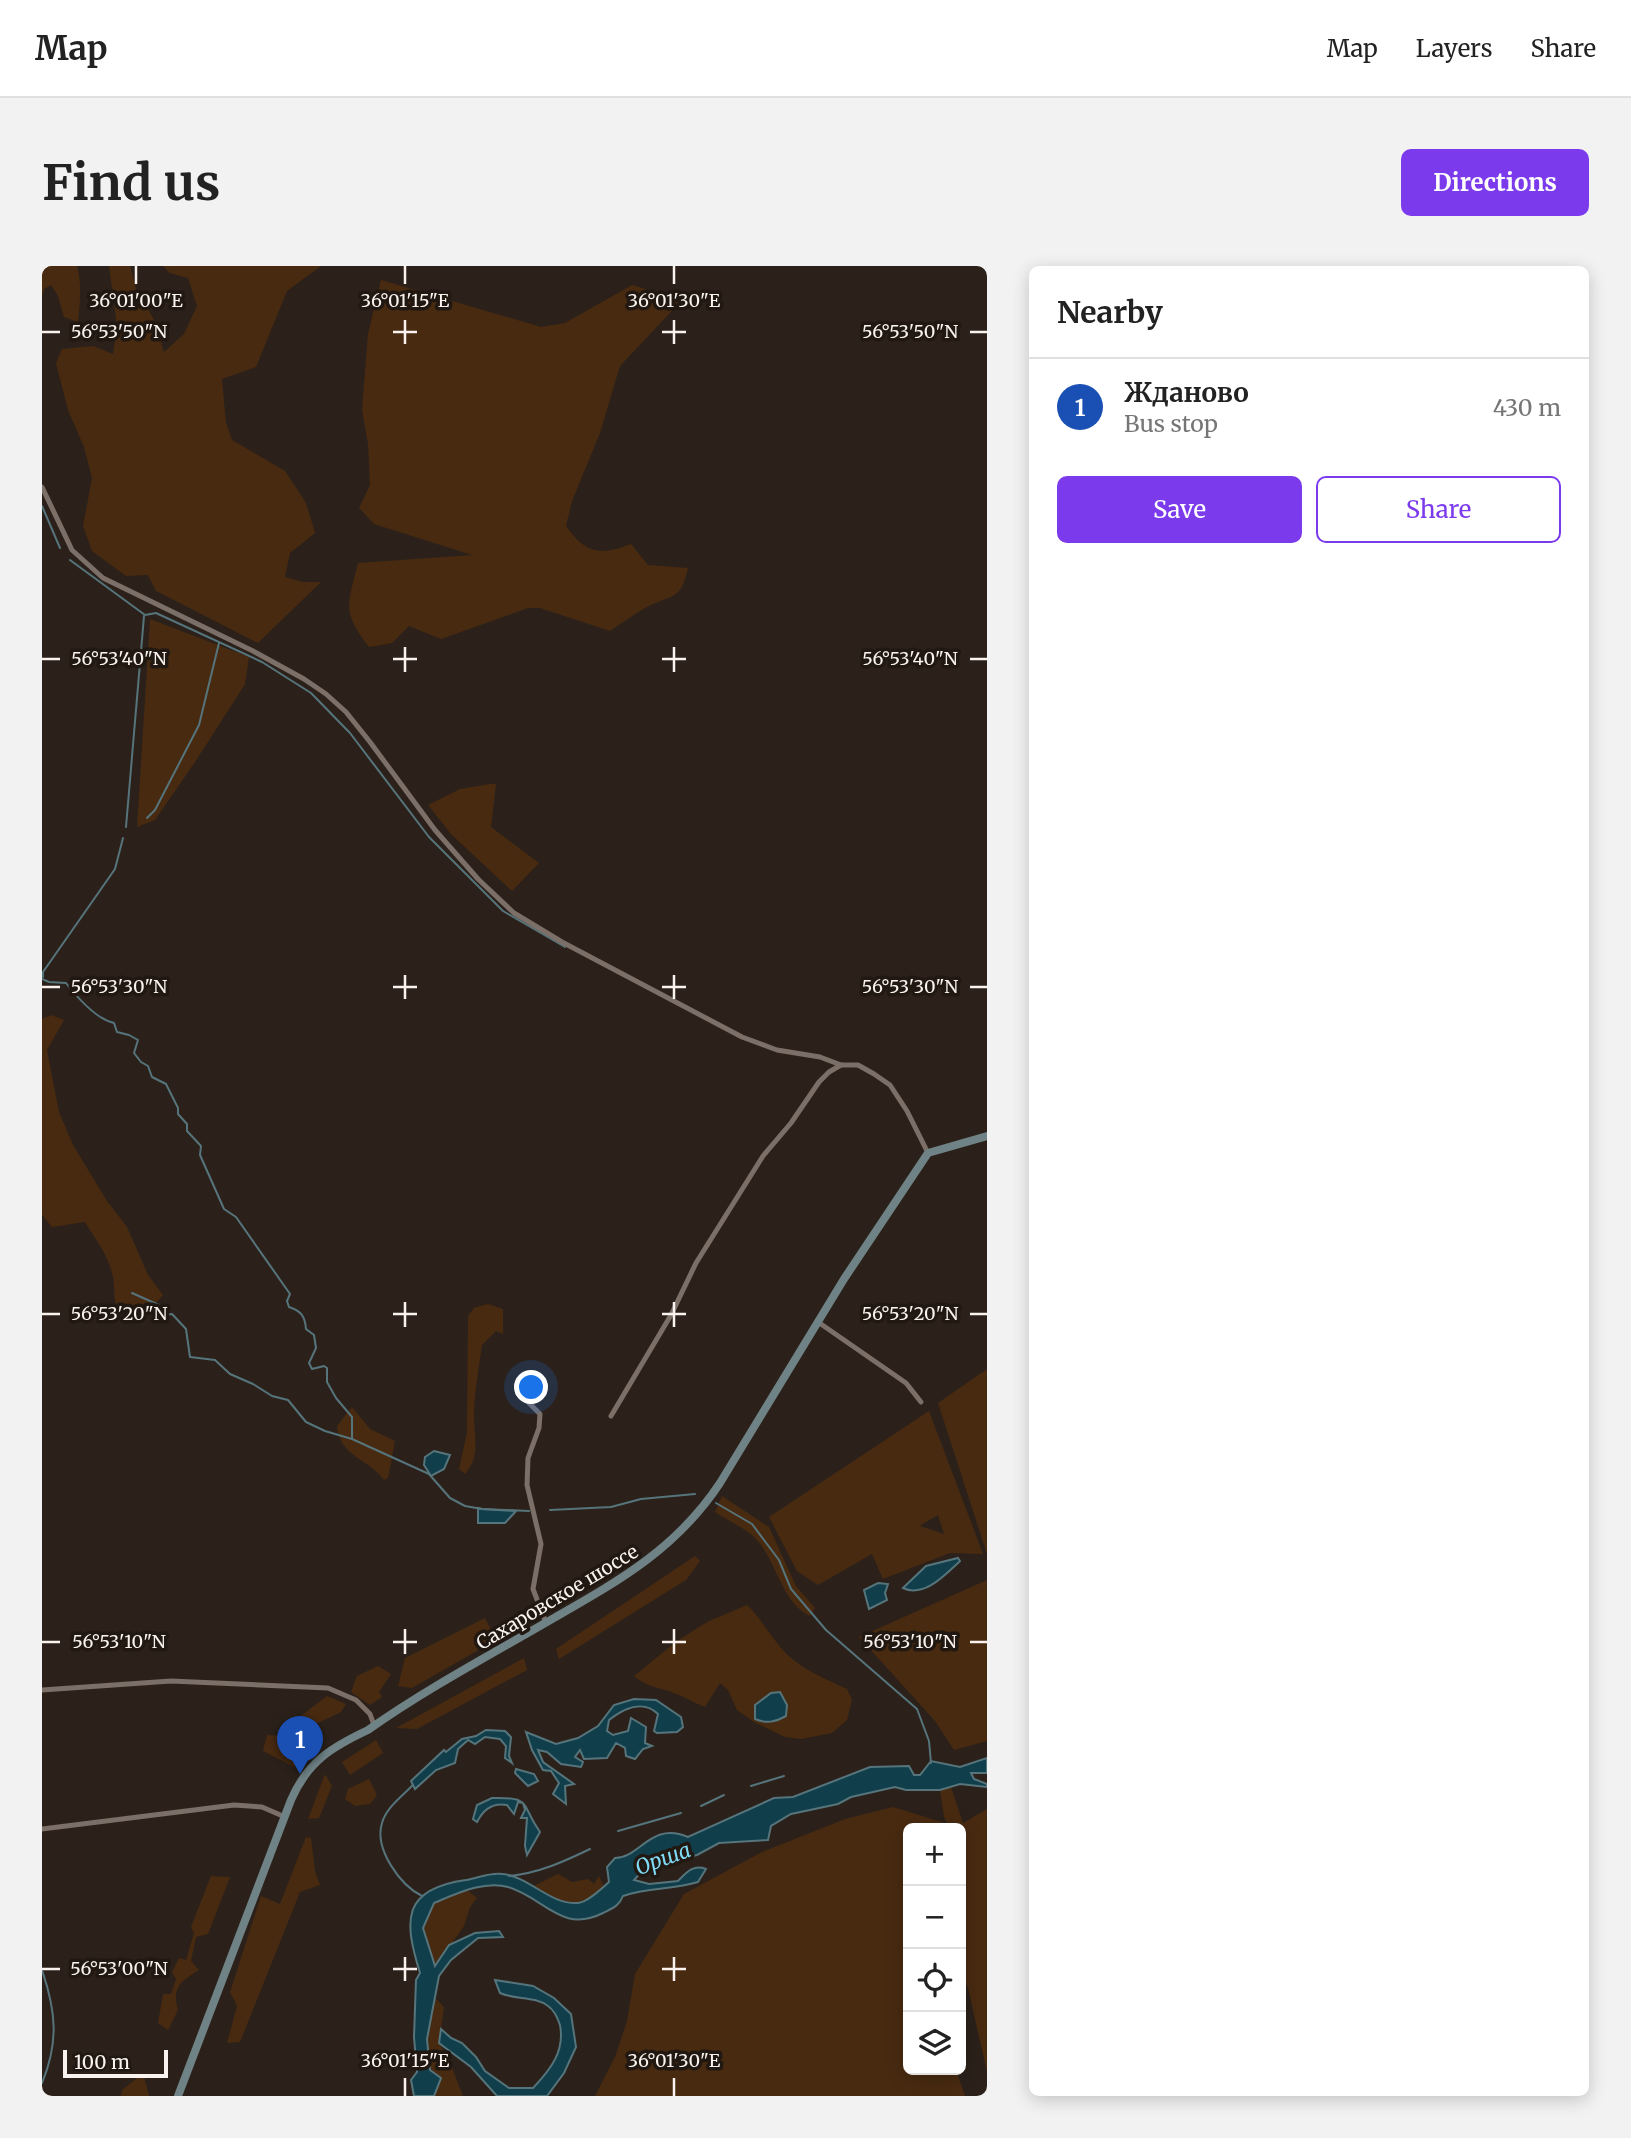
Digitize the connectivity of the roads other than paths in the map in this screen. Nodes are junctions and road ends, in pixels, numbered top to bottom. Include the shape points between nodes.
1 (42, 487) edge
2 (841, 1065) junction
3 (987, 1136) edge
4 (928, 1153) junction
5 (818, 1322) junction
6 (522, 1396) dead end
7 (921, 1402) dead end
8 (611, 1416) dead end
9 (546, 1623) junction
10 (42, 1690) edge
11 (374, 1725) junction
12 (285, 1817) junction
13 (42, 1829) edge
14 (178, 2096) edge

1 - 2 street via 72,550 103,578 304,679 346,712 435,830 514,913 732,1032 763,1046
2 - 4 street via 858,1065 890,1085
2 - 8 street via 819,1083 763,1156 696,1263
3 - 4 main road
4 - 5 main road, Сахаровское шоссе
5 - 7 street via 906,1383
5 - 9 main road, Сахаровское шоссе via 726,1475 692,1520 638,1568
6 - 9 street via 540,1414 528,1458 527,1485 541,1544 533,1589
9 - 11 main road, Сахаровское шоссе
10 - 11 street via 171,1681 328,1688 356,1700
11 - 12 main road, Сахаровское шоссе via 316,1762 299,1785
12 - 13 street via 262,1807 234,1805
12 - 14 main road, Сахаровское шоссе

